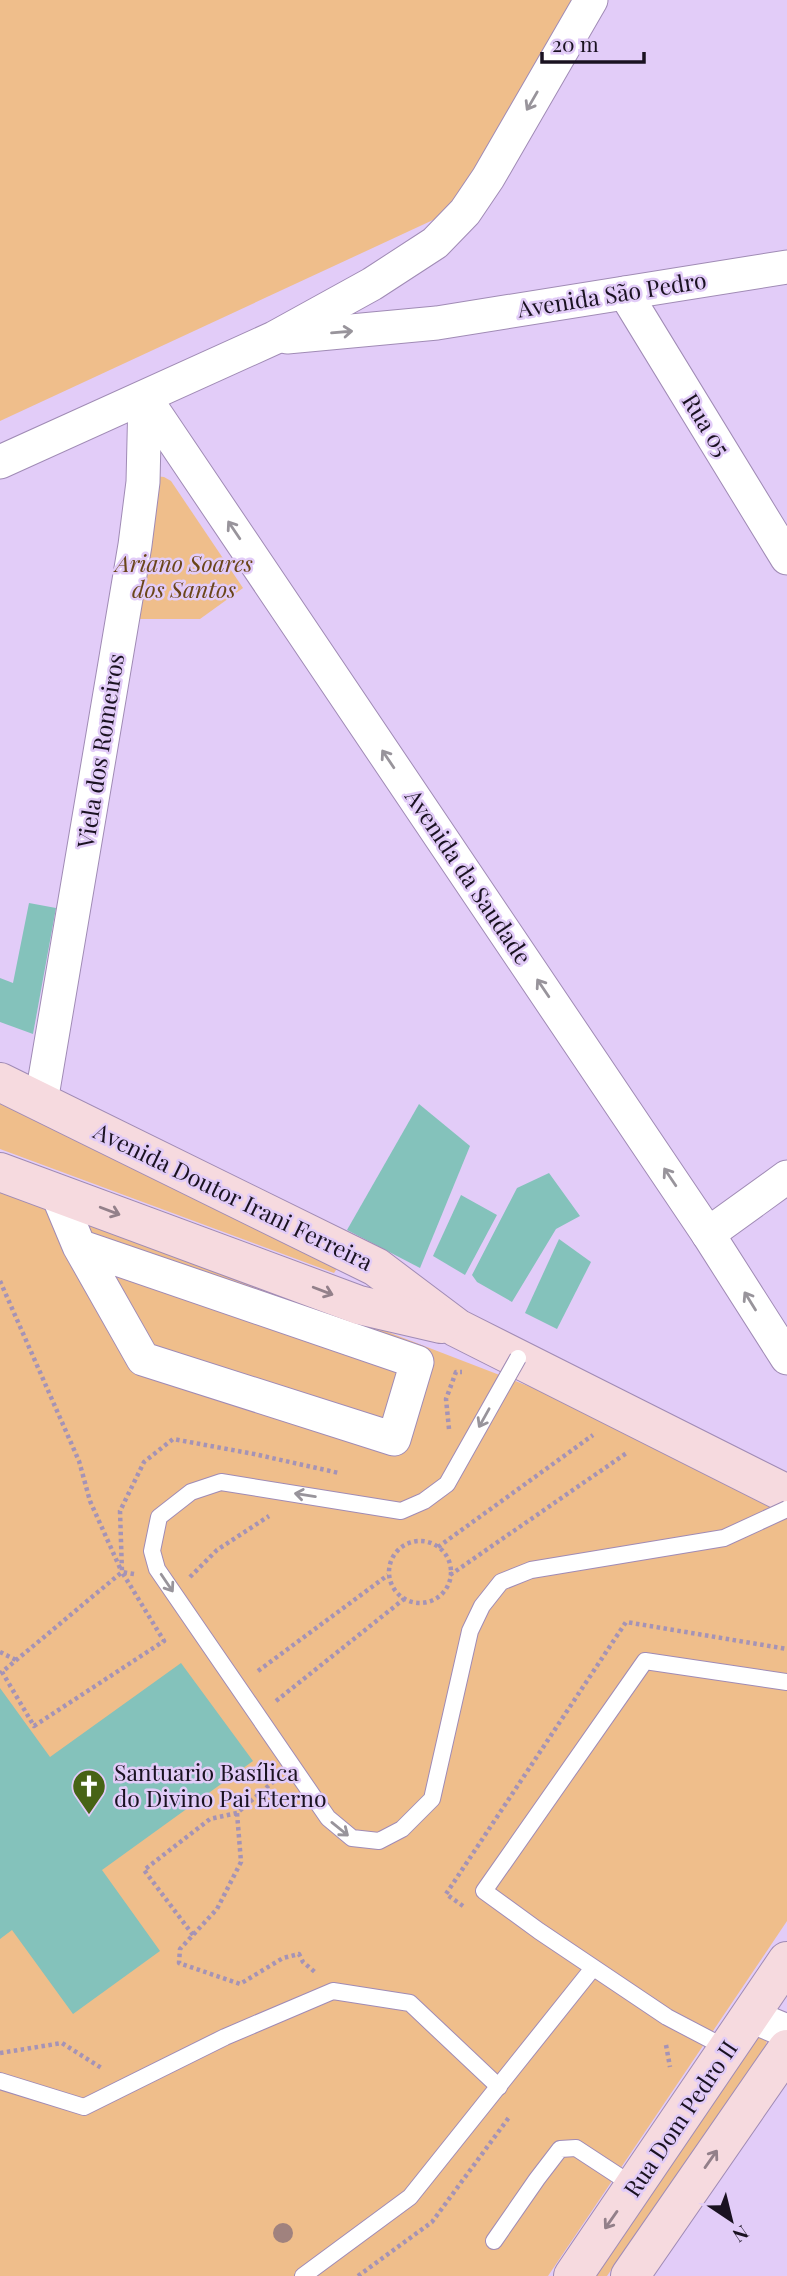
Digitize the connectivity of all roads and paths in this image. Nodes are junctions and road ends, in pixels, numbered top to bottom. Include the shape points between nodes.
1 (591, 0) edge
2 (787, 267) edge
3 (372, 284) junction
4 (625, 293) junction
5 (437, 323) junction
6 (274, 338) junction
7 (145, 398) junction
8 (0, 462) edge
9 (787, 558) edge
10 (0, 1082) edge
11 (41, 1102) junction
12 (0, 1172) edge
13 (787, 1177) edge
14 (56, 1191) junction
15 (708, 1234) junction
16 (79, 1246) junction
17 (0, 1281) edge
18 (457, 1328) junction
19 (518, 1358) junction
20 (787, 1358) edge
21 (612, 1406) junction
22 (638, 1445) dead end
23 (347, 1475) dead end
24 (334, 1481) dead end
25 (787, 1494) edge
26 (787, 1509) edge
27 (274, 1513) dead end
28 (439, 1547) junction
29 (388, 1575) junction
30 (450, 1575) junction
31 (182, 1586) dead end
32 (404, 1599) junction
33 (787, 1649) edge
34 (0, 1652) edge
35 (16, 1660) junction
36 (97, 1682) dead end
37 (787, 1682) edge
38 (237, 1686) junction
39 (257, 1716) junction
40 (271, 1783) dead end
41 (237, 1813) junction
42 (467, 1909) dead end
43 (193, 1935) junction
44 (787, 1961) edge
45 (593, 1968) junction
46 (322, 1978) dead end
47 (751, 2016) junction
48 (787, 2031) edge
49 (657, 2039) dead end
50 (729, 2049) junction
51 (787, 2049) edge
52 (0, 2053) edge
53 (104, 2070) dead end
54 (671, 2072) dead end
55 (0, 2081) edge
56 (499, 2087) junction
57 (634, 2186) junction
58 (494, 2241) dead end
59 (303, 2276) edge
60 (573, 2276) edge
61 (631, 2276) edge

1 -> 3 street, Avenida São Pedro via 465,212 435,243
2 - 4 street, Avenida São Pedro
3 - 5 street via 395,302
3 - 6 street, Avenida São Pedro
4 - 5 street, Avenida São Pedro
4 - 9 street, Rua 05
6 -> 5 street, Avenida São Pedro
6 - 7 street, Avenida São Pedro
7 - 8 street, Avenida São Pedro
7 - 11 street, Viela dos Romeiros via 143,482 135,544
15 -> 7 street, Avenida da Saudade
10 - 11 street, Avenida Doutor Irani Ferreira
11 - 18 street, Avenida Doutor Irani Ferreira via 376,1268
12 - 14 street, Avenida Doutor Irani Ferreira
13 - 15 street
14 - 16 street
14 -> 18 street, Avenida Doutor Irani Ferreira via 359,1305
20 -> 15 street, Avenida da Saudade
16 - 16 street via 143,1359 394,1439 417,1362
17 - 35 path via 122,1572
18 - 19 street, Avenida Doutor Irani Ferreira
19 - 21 street, Avenida Doutor Irani Ferreira
19 -> 38 lane, bridge via 447,1484 424,1501 401,1511 221,1482 191,1492 159,1517 152,1551 157,1569
21 - 25 street, Avenida Doutor Irani Ferreira
21 - 28 path via 603,1427
22 - 30 path
23 - 24 path
39 -> 26 lane, bridge via 328,1818 352,1838 379,1841 402,1829 432,1799 470,1631 501,1582 531,1570 723,1538
27 - 31 path via 217,1550
28 - 29 path via 419,1541 399,1548
28 - 30 path via 450,1564
29 - 32 path
29 - 38 path
30 - 32 path via 448,1585 434,1600 414,1603
32 - 39 path
33 - 42 path via 626,1622 446,1894
34 - 35 path
35 - 36 path via 2,1672 34,1726
37 - 45 lane via 645,1661 484,1891
38 - 39 lane, bridge
40 - 41 path
41 - 43 path via 241,1862 217,1909
41 - 43 path via 210,1819 144,1870
43 - 46 path via 180,1949 178,1963 240,1984 283,1958 299,1954
44 - 47 street, Rua Dom Pedro II
45 - 50 lane via 667,2017
45 - 56 lane
47 - 48 street
47 - 50 street, Rua Dom Pedro II
49 - 54 path via 668,2046
50 - 57 street, Rua Dom Pedro II
61 -> 51 street, Rua Dom Pedro II
52 - 53 path via 62,2043
55 - 56 lane via 84,2107 225,2037 333,1991 410,2003
56 - 59 lane via 410,2197
57 - 58 lane via 576,2148 561,2149
57 -> 60 street, Rua Dom Pedro II

